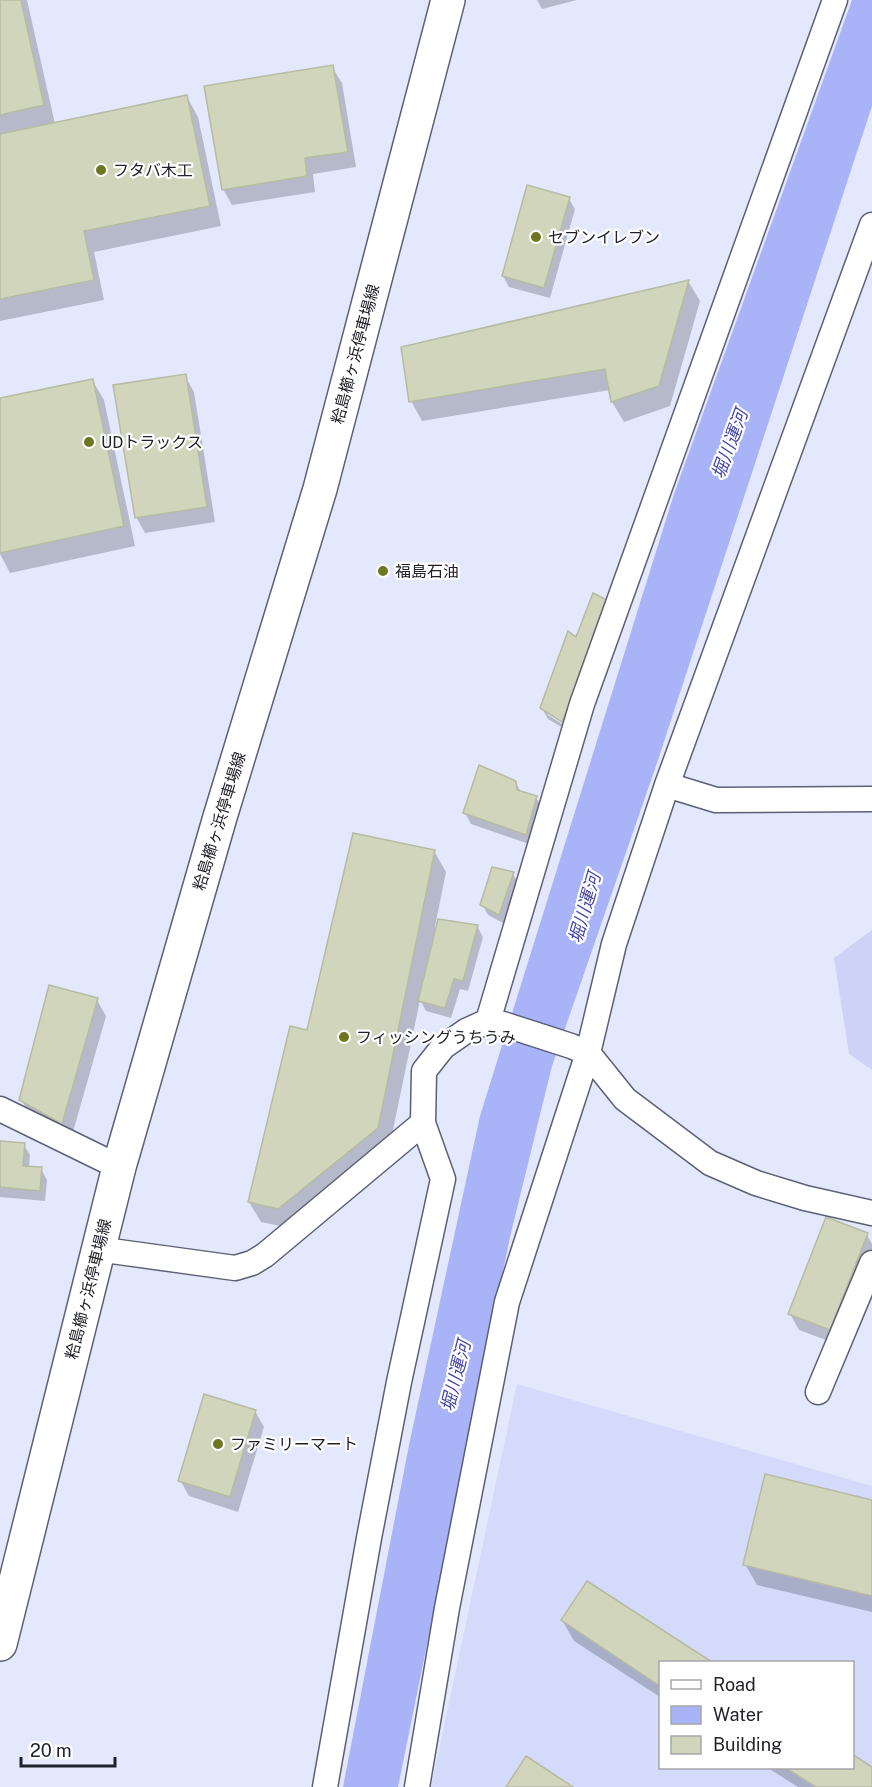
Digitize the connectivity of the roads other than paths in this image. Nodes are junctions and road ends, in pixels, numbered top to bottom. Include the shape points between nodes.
1 (448, 0) edge
2 (835, 0) edge
3 (872, 225) edge
4 (667, 785) junction
5 (872, 799) edge
6 (495, 1022) junction
7 (580, 1049) junction
8 (0, 1109) edge
9 (423, 1123) junction
10 (118, 1167) junction
11 (872, 1213) edge
12 (97, 1249) junction
13 (872, 1263) edge
14 (818, 1392) dead end
15 (0, 1644) edge
16 (325, 1787) edge
17 (417, 1787) edge

1 - 10 main road, 粭島櫛ヶ浜停車場線 via 320,489
2 - 6 street via 582,704
3 - 4 street
4 - 5 street via 716,800
4 - 7 street
6 - 7 street
6 - 9 street via 466,1030 442,1047 424,1071
7 - 11 street via 625,1099 710,1163 756,1183
7 - 17 street via 507,1302 447,1608
8 - 10 street
9 - 12 street via 252,1263 235,1268
9 - 16 street via 443,1179 393,1415
10 - 12 main road, 粭島櫛ヶ浜停車場線
12 - 15 main road, 粭島櫛ヶ浜停車場線
13 - 14 street

